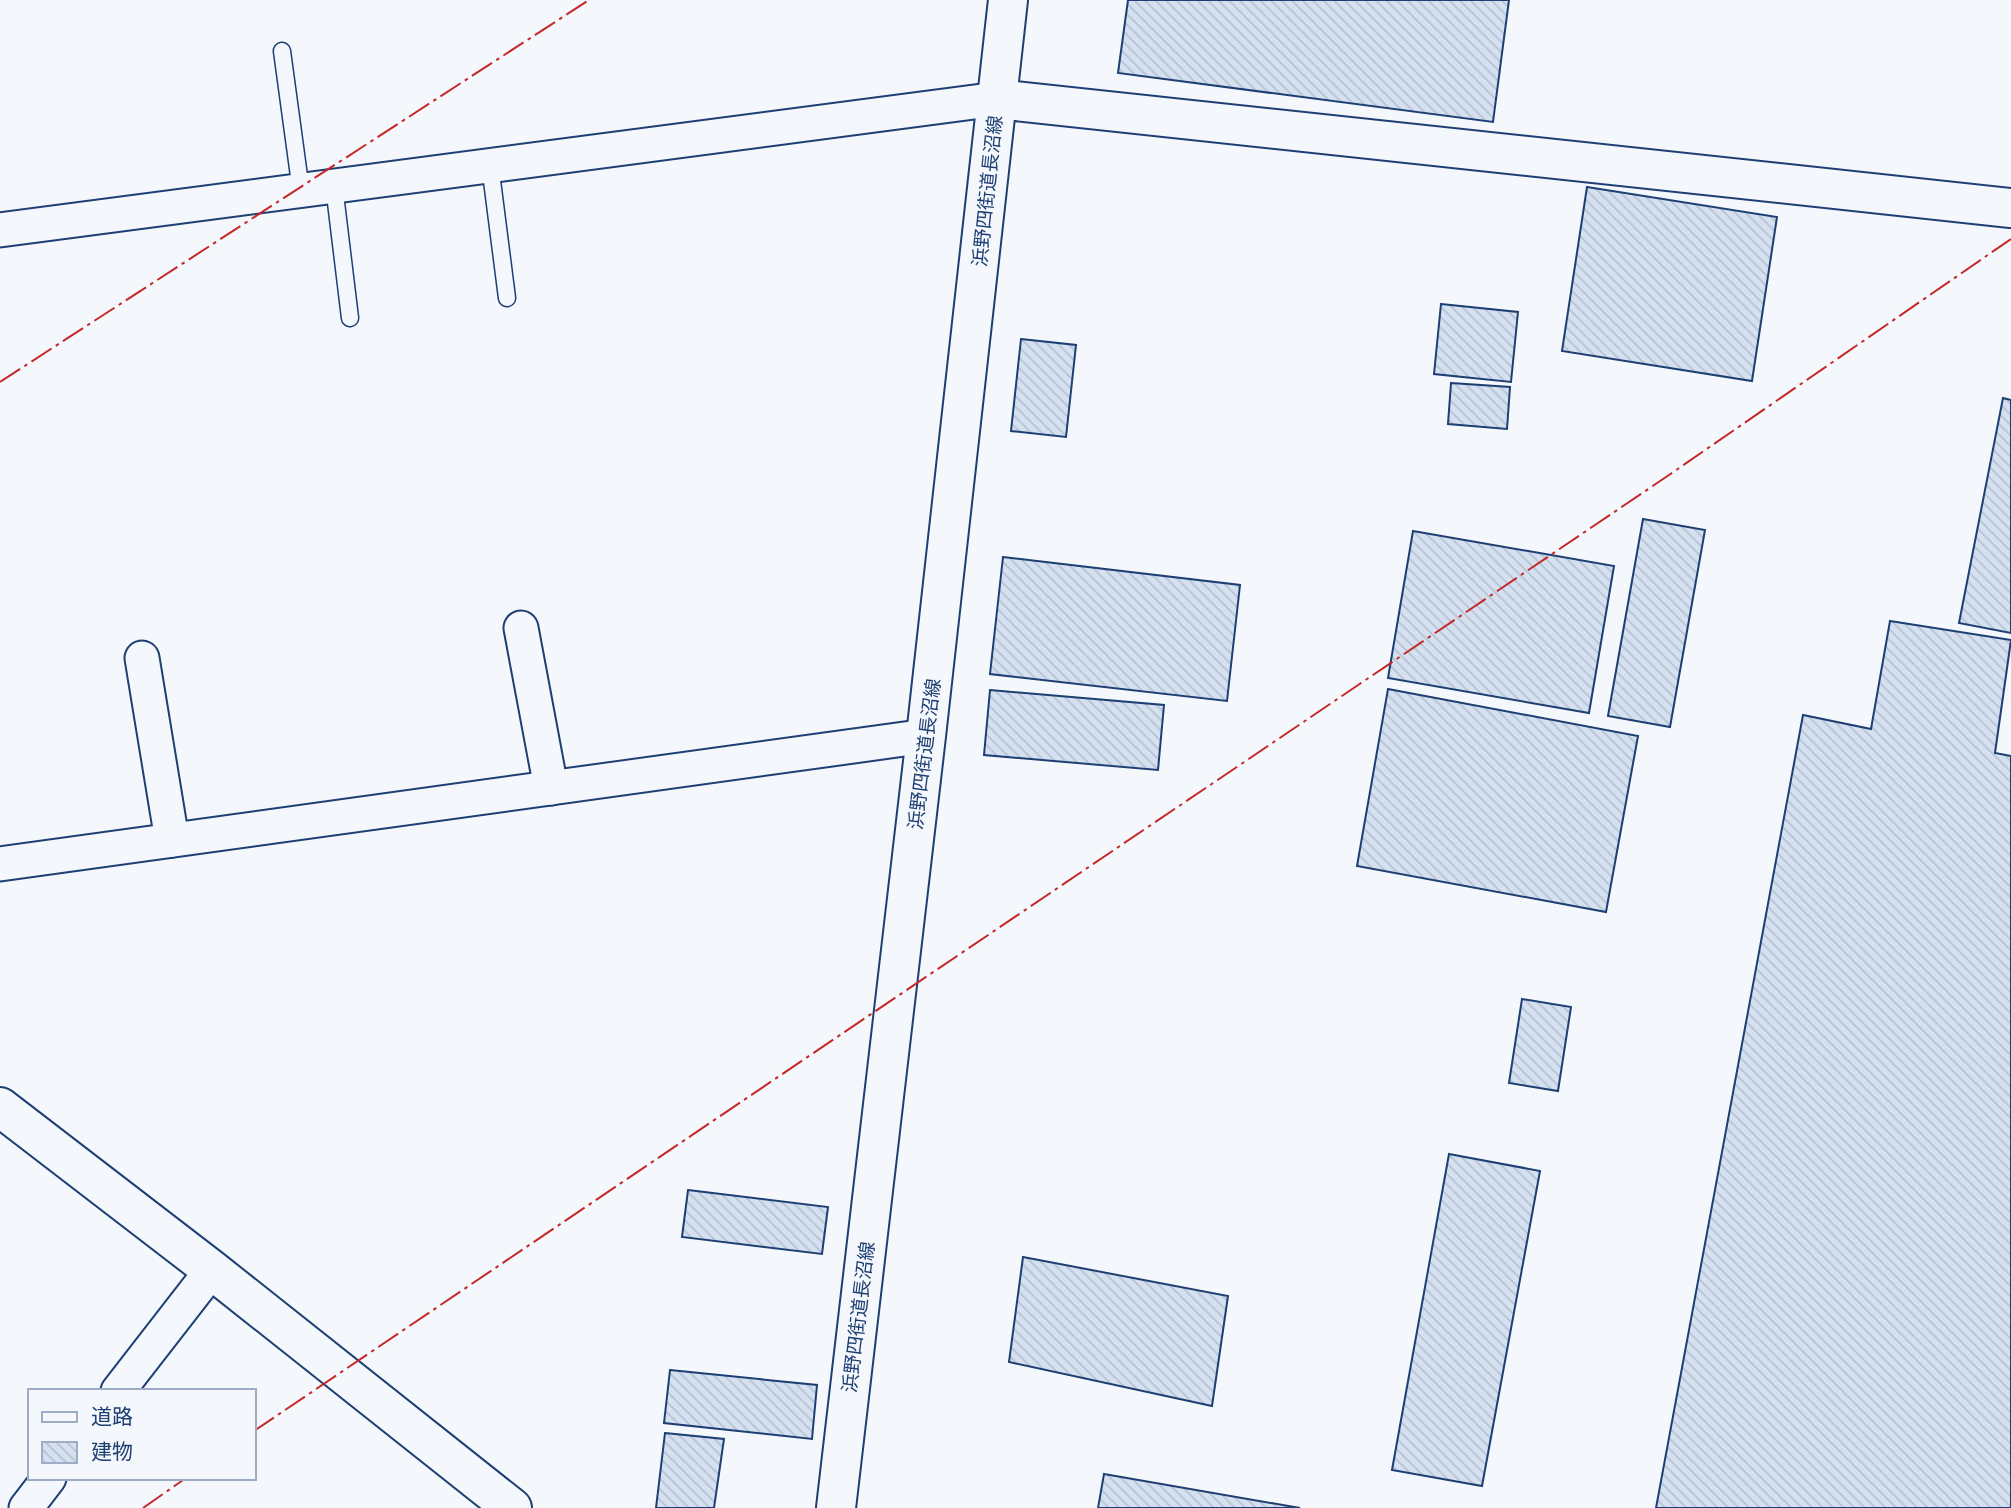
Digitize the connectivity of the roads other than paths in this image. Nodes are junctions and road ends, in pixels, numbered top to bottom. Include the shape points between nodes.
1 (1009, 0) edge
2 (282, 51) dead end
3 (997, 99) junction
4 (490, 166) junction
5 (317, 188) junction
6 (2011, 208) edge
7 (0, 230) edge
8 (507, 298) dead end
9 (350, 318) dead end
10 (521, 628) dead end
11 (142, 658) dead end
12 (926, 736) junction
13 (551, 788) junction
14 (172, 840) junction
15 (0, 864) edge
16 (0, 1107) edge
17 (212, 1270) junction
18 (120, 1389) edge
19 (47, 1480) edge
20 (26, 1508) edge
21 (512, 1508) edge
22 (836, 1508) edge

1 - 3 street, 浜野四街道長沼線
2 - 5 lane
3 - 4 street
3 - 6 street
3 - 12 street, 浜野四街道長沼線
4 - 5 street
4 - 8 lane
5 - 7 street
5 - 9 lane
10 - 13 street
11 - 14 street
12 - 13 street
12 - 22 street, 浜野四街道長沼線
13 - 14 street
14 - 15 street
16 - 17 street
17 - 18 street
17 - 21 street
19 - 20 street

